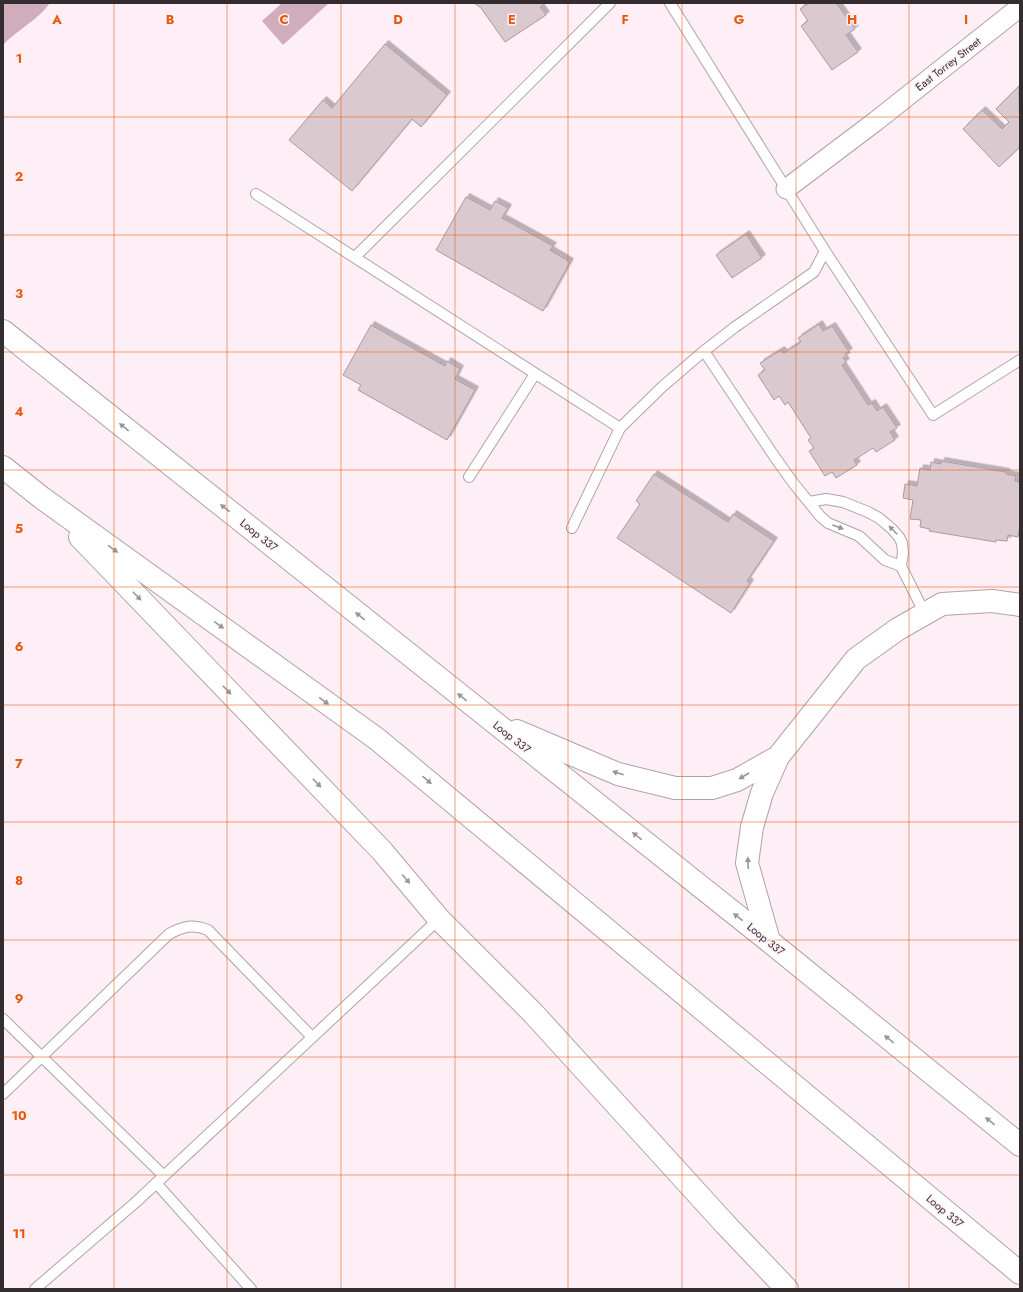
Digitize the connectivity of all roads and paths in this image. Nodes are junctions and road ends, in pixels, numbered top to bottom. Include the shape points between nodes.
1 (610, 3) edge
2 (670, 3) edge
3 (1020, 6) edge
4 (786, 190) junction
5 (256, 194) dead end
6 (825, 251) junction
7 (355, 257) junction
8 (3, 331) edge
9 (704, 351) junction
10 (1020, 360) edge
11 (535, 374) junction
12 (620, 428) junction
13 (3, 468) edge
14 (469, 477) dead end
15 (42, 498) junction
16 (809, 502) junction
17 (572, 528) dead end
18 (901, 566) junction
19 (1020, 605) edge
20 (925, 614) junction
21 (492, 721) junction
22 (778, 757) junction
23 (439, 918) junction
24 (769, 941) junction
25 (3, 1019) edge
26 (312, 1037) junction
27 (42, 1057) junction
28 (3, 1094) edge
29 (1020, 1145) edge
30 (164, 1176) junction
31 (156, 1183) junction
32 (1020, 1273) edge
33 (35, 1289) edge
34 (251, 1289) edge
35 (787, 1289) edge

1 - 7 lane
2 - 4 lane
3 - 4 street, East Torrey Street
4 - 6 lane
5 - 7 lane
6 - 9 lane via 814,272
6 - 10 lane via 933,415
7 - 11 lane
21 -> 8 main road, Loop 337
9 - 12 lane via 662,386
9 - 16 lane via 774,456
11 - 12 lane
11 - 14 lane
12 - 17 lane
13 - 15 main road, Loop 337
15 -> 23 main road via 382,851
15 -> 32 main road, Loop 337 via 377,739
16 -> 18 lane via 824,520 859,536 885,560
18 -> 16 lane via 902,543 892,529 879,518 836,500 826,498
18 - 20 lane
19 - 20 main road via 992,601 942,604
20 - 22 main road via 898,629 856,659
22 -> 21 main road via 737,780 712,788 676,788 618,774
24 -> 21 main road, Loop 337
24 -> 22 main road via 747,863 752,827 762,793
23 - 26 lane
23 - 35 main road via 533,1013
29 -> 24 main road, Loop 337
25 - 27 lane
26 - 27 lane via 208,930 190,926 169,934
26 - 30 lane
27 - 28 lane
27 - 30 lane
30 - 31 lane
31 - 33 lane
31 - 34 lane

